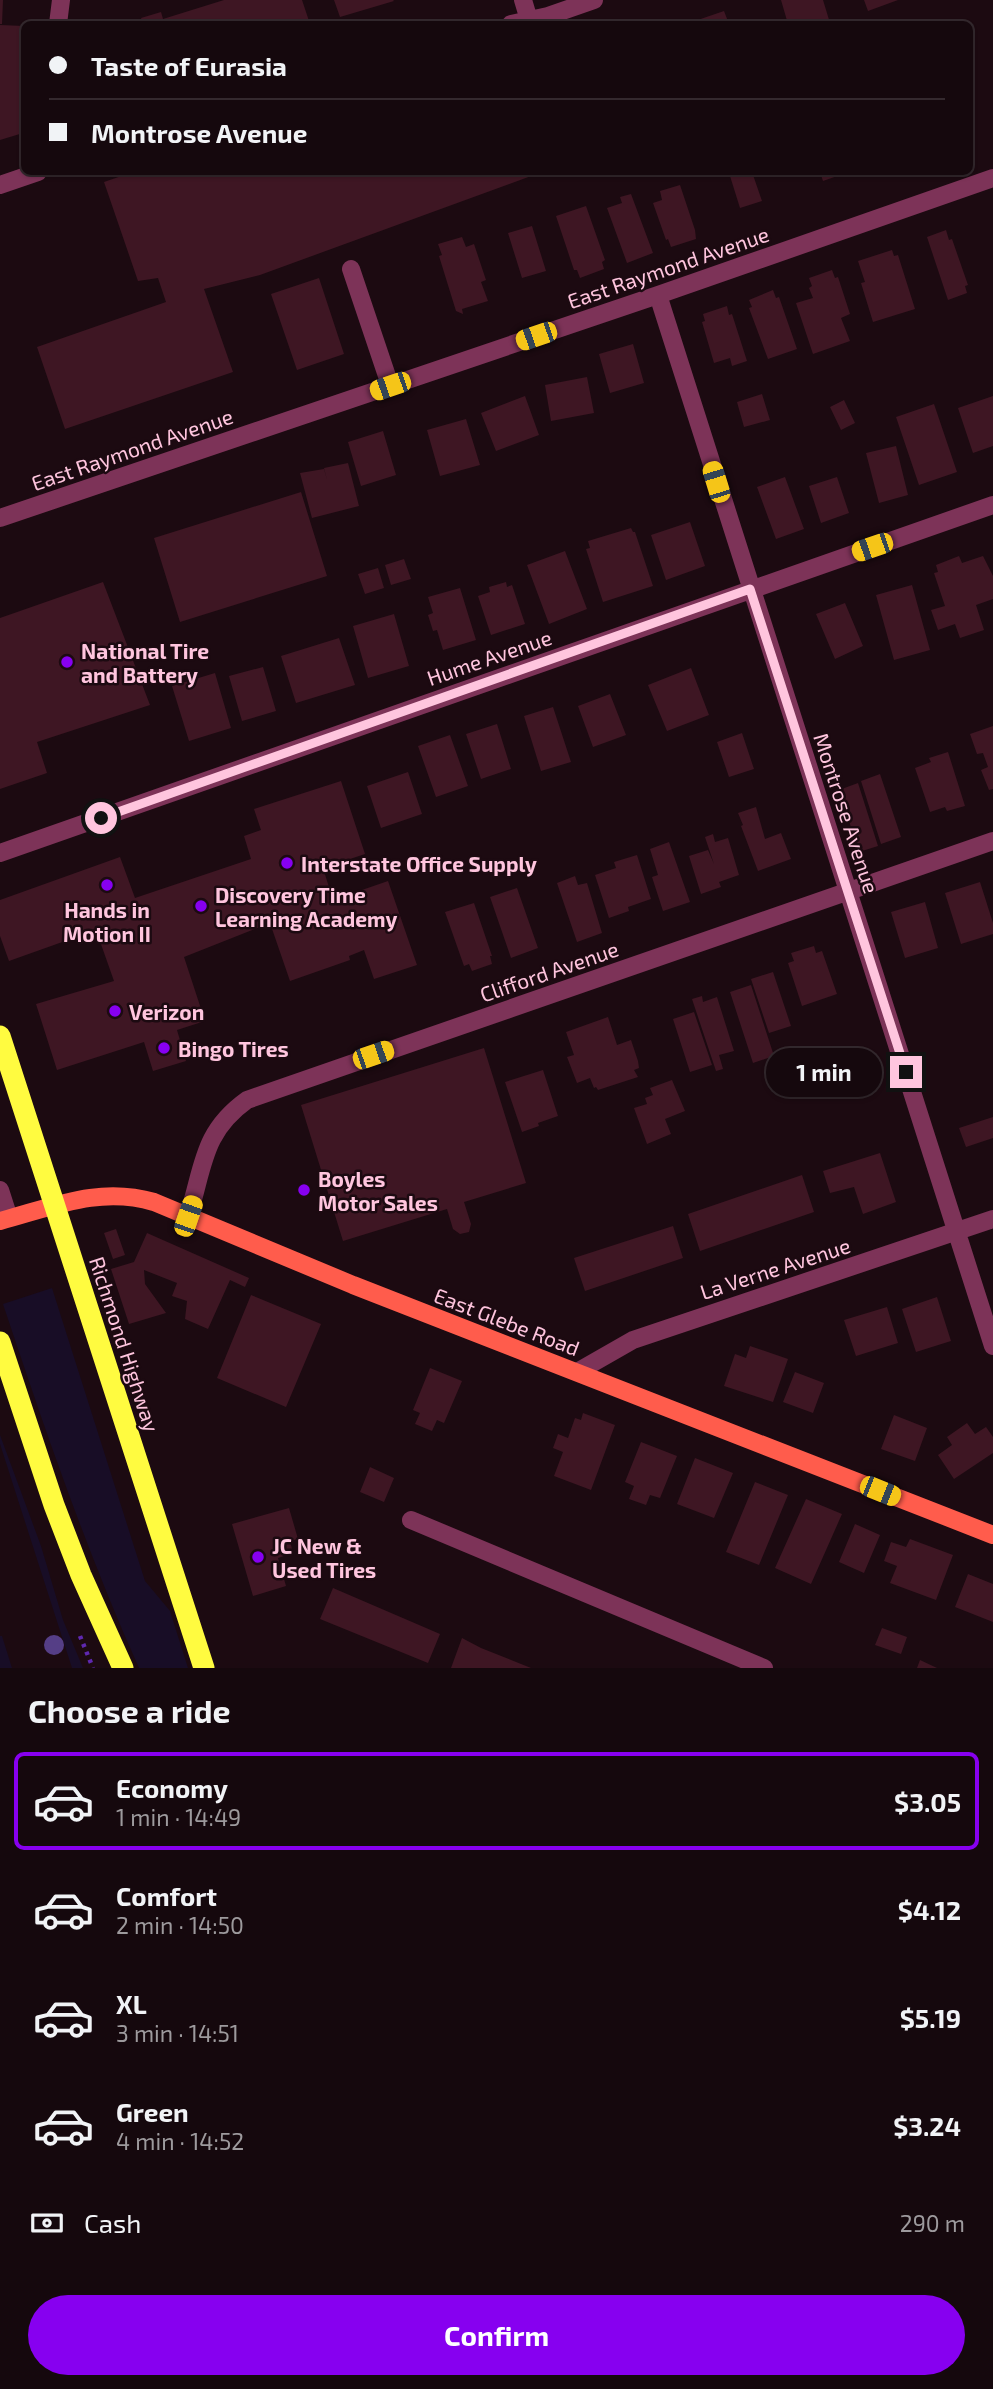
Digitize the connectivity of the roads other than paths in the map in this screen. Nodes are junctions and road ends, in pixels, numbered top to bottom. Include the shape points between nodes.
1 (61, 0) edge
2 (523, 0) edge
3 (593, 0) edge
4 (529, 20) junction
5 (58, 21) edge
6 (524, 21) edge
7 (29, 175) edge
8 (993, 178) edge
9 (0, 185) edge
10 (351, 268) dead end
11 (658, 295) junction
12 (390, 386) junction
13 (993, 505) edge
14 (0, 518) edge
15 (750, 589) junction
16 (993, 841) edge
17 (0, 853) edge
18 (849, 891) junction
19 (0, 1036) edge
20 (0, 1189) edge
21 (55, 1206) junction
22 (188, 1216) junction
23 (993, 1219) edge
24 (5, 1220) edge
25 (957, 1231) junction
26 (0, 1342) edge
27 (993, 1346) edge
28 (577, 1373) junction
29 (411, 1520) dead end
30 (993, 1535) edge
31 (123, 1668) edge
32 (204, 1668) edge
33 (764, 1668) edge

1 - 5 street
2 - 4 street
3 - 4 street
4 - 6 street
7 - 9 street
8 - 11 street, East Raymond Avenue
10 - 12 street
11 - 12 street, East Raymond Avenue
11 - 15 street, Montrose Avenue
12 - 14 street, East Raymond Avenue
13 - 15 street, Hume Avenue
15 - 17 street, Hume Avenue
15 - 18 street, Montrose Avenue
16 - 18 street, Clifford Avenue
18 - 22 street, Clifford Avenue via 247,1100 234,1108 206,1147
18 - 25 street, Montrose Avenue
19 - 21 highway, Richmond Highway
20 - 24 street
21 - 22 main road, East Glebe Road via 96,1195 134,1196
21 - 24 main road, East Glebe Road
21 - 32 highway, Richmond Highway
22 - 28 main road, East Glebe Road
23 - 25 street, La Verne Avenue
25 - 27 street, Montrose Avenue
25 - 28 street, La Verne Avenue via 633,1339
26 - 31 highway via 54,1505
28 - 30 main road, East Glebe Road
29 - 33 street

